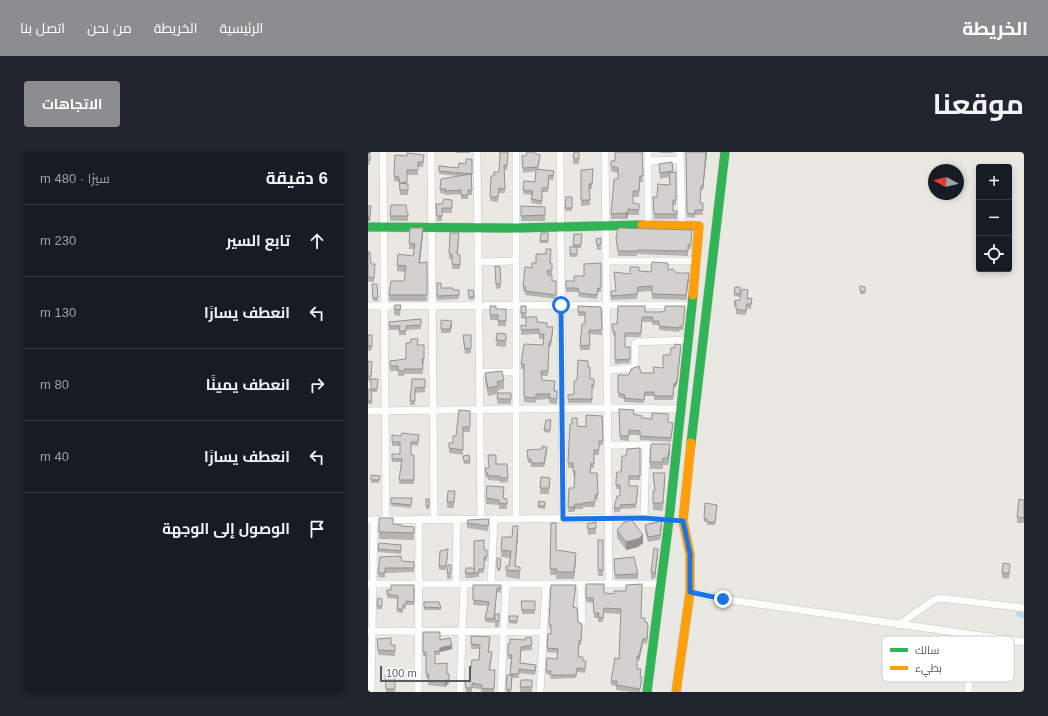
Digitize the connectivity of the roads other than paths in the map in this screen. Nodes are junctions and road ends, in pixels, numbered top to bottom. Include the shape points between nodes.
1 (383, 152) edge
2 (431, 152) edge
3 (477, 152) edge
4 (516, 152) edge
5 (560, 152) edge
6 (605, 152) edge
7 (648, 152) edge
8 (680, 152) edge
9 (725, 152) edge
10 (680, 160) junction
11 (648, 161) junction
12 (648, 225) junction
13 (682, 225) junction
14 (561, 226) junction
15 (605, 226) junction
16 (368, 227) edge
17 (383, 228) junction
18 (432, 228) junction
19 (478, 228) junction
20 (516, 228) junction
21 (515, 261) junction
22 (607, 261) junction
23 (697, 261) junction
24 (478, 262) junction
25 (432, 305) junction
26 (561, 305) junction
27 (607, 305) junction
28 (692, 305) junction
29 (368, 306) edge
30 (384, 306) junction
31 (479, 306) junction
32 (516, 306) junction
33 (688, 340) junction
34 (608, 370) junction
35 (480, 372) junction
36 (516, 372) junction
37 (562, 408) junction
38 (608, 408) junction
39 (480, 409) junction
40 (516, 409) junction
41 (680, 409) junction
42 (385, 410) junction
43 (433, 410) junction
44 (368, 411) edge
45 (646, 444) junction
46 (608, 445) junction
47 (669, 446) junction
48 (608, 518) junction
49 (644, 518) junction
50 (419, 519) junction
51 (457, 519) junction
52 (481, 519) junction
53 (494, 519) junction
54 (516, 519) junction
55 (563, 519) junction
56 (371, 520) edge
57 (386, 520) junction
58 (434, 520) junction
59 (669, 520) junction
60 (683, 521) junction
61 (371, 584) edge
62 (417, 584) junction
63 (456, 584) junction
64 (464, 584) junction
65 (492, 584) junction
66 (506, 584) junction
67 (546, 584) junction
68 (581, 584) junction
69 (609, 584) junction
70 (661, 584) junction
71 (690, 592) junction
72 (1024, 608) edge
73 (582, 623) edge
74 (898, 625) junction
75 (418, 631) junction
76 (370, 632) edge
77 (462, 632) junction
78 (504, 632) junction
79 (543, 632) junction
80 (973, 634) joint
81 (986, 636) edge
82 (1014, 640) edge
83 (1024, 642) edge
84 (969, 682) edge
85 (371, 692) edge
86 (418, 692) edge
87 (460, 692) edge
88 (501, 692) edge
89 (540, 692) edge
90 (647, 692) edge
91 (676, 692) edge
92 (968, 692) edge

1 - 17 street
2 - 18 street
3 - 19 street
4 - 20 street
5 - 14 street
6 - 15 street
7 - 11 street
8 - 10 street
9 - 60 street
10 - 11 street
10 - 13 street
11 - 12 street
12 - 13 street
12 - 15 street
13 - 23 street via 699,227
14 - 15 street
14 - 20 street
14 - 26 street
15 - 22 street
16 - 17 street
17 - 18 street
17 - 30 street
18 - 19 street
18 - 25 street
19 - 20 street
19 - 24 street
20 - 21 street
21 - 24 street
21 - 32 street
22 - 23 street
22 - 27 street
23 - 28 street
24 - 31 street
25 - 30 street
25 - 31 street
25 - 43 street
26 - 27 street
26 - 32 street
26 - 37 street
27 - 28 street
27 - 34 street
28 - 33 street
29 - 30 street
30 - 42 street
31 - 32 street
31 - 35 street
32 - 36 street
33 - 34 street via 637,342 635,368
33 - 41 street
34 - 38 street
35 - 36 street
35 - 39 street
36 - 40 street
37 - 38 street
37 - 40 street
37 - 55 street
38 - 41 street
38 - 46 street
39 - 40 street
39 - 43 street
39 - 52 street
40 - 54 street
41 - 47 street
42 - 43 street
42 - 44 street
42 - 57 street
43 - 58 street
45 - 46 street
45 - 47 street
45 - 49 street
46 - 48 street
47 - 59 street
48 - 49 street
48 - 55 street
48 - 69 street
49 - 59 street
50 - 57 street
50 - 58 street
50 - 62 street
51 - 52 street
51 - 58 street
51 - 63 street
52 - 53 street
53 - 54 street
53 - 65 street
54 - 55 street
56 - 57 street
56 - 61 street
59 - 60 street
59 - 70 street
60 - 71 street via 690,554
61 - 62 street
61 - 76 street
62 - 63 street
62 - 75 street
63 - 64 street
64 - 65 street
64 - 77 street
65 - 66 street
66 - 67 street
66 - 78 street
67 - 68 street
67 - 79 street
68 - 69 street
68 - 73 street
69 - 70 street
70 - 90 street
71 - 74 street
71 - 91 street
72 - 74 street via 941,598 934,600
74 - 80 street
75 - 76 street
75 - 77 street
75 - 86 street
76 - 85 street
77 - 78 street
77 - 87 street
78 - 79 street
78 - 88 street
79 - 89 street
80 - 81 street
82 - 83 street
84 - 92 street

